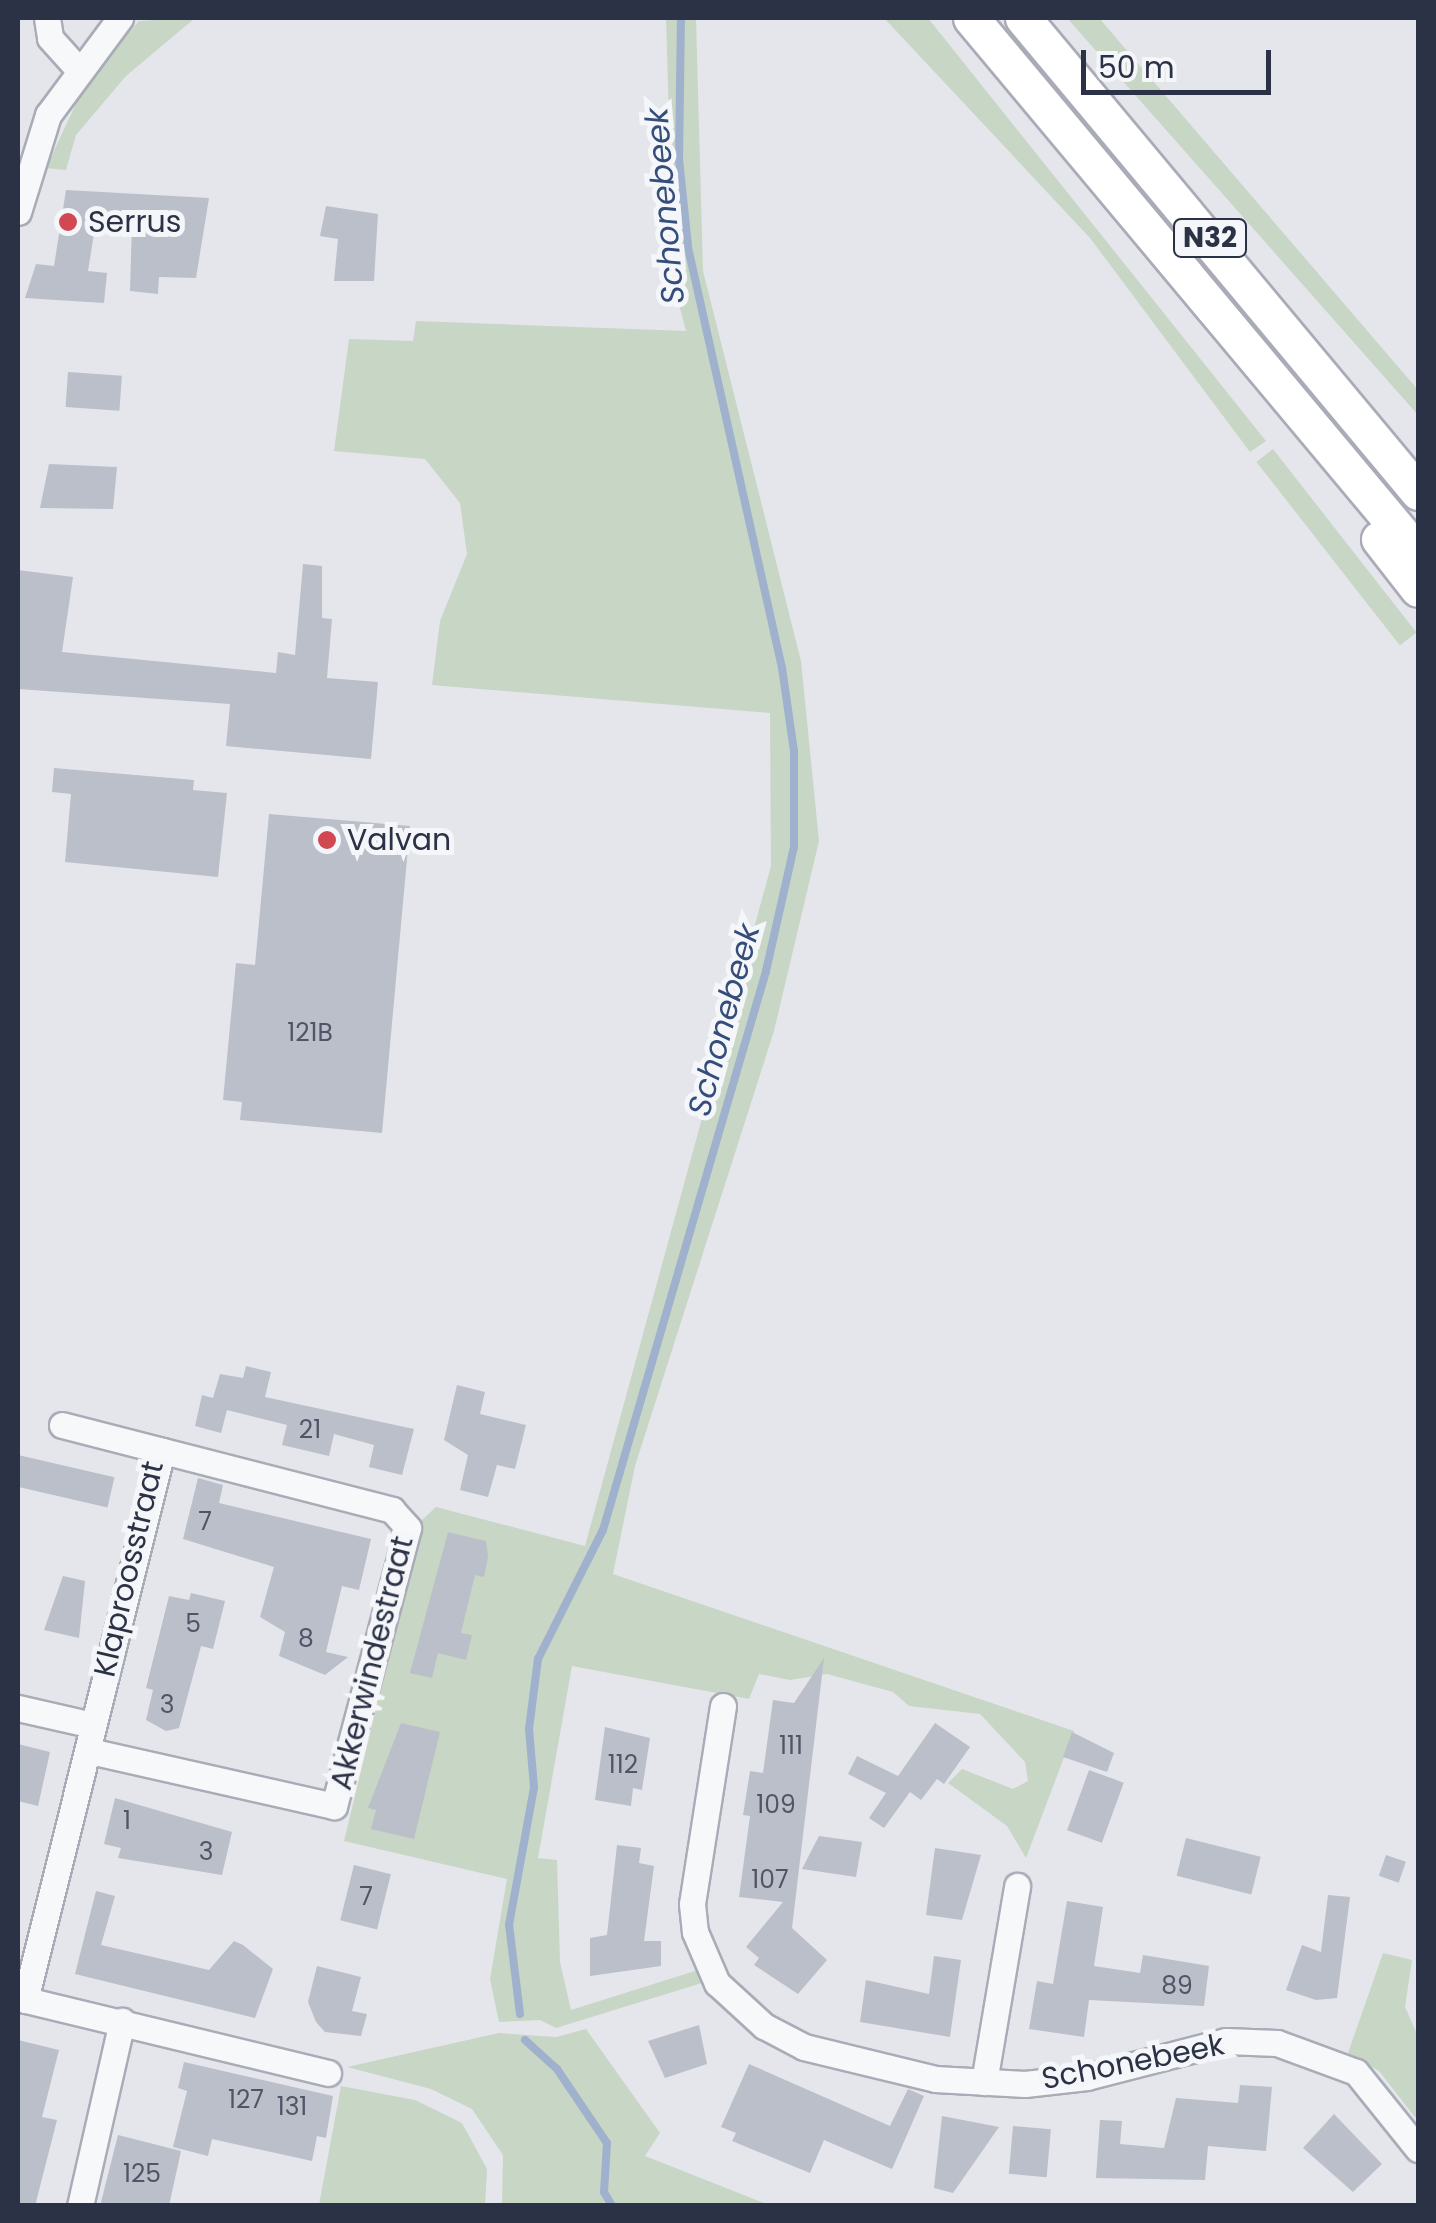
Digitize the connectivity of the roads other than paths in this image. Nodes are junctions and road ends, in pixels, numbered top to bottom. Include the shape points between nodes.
1 (47, 18) edge
2 (120, 18) edge
3 (970, 18) edge
4 (1023, 18) edge
5 (76, 67) junction
6 (18, 212) edge
7 (1356, 476) junction
8 (1418, 492) edge
9 (1418, 552) edge
10 (1418, 589) edge
11 (62, 1426) dead end
12 (162, 1451) junction
13 (722, 1706) dead end
14 (18, 1708) edge
15 (91, 1738) junction
16 (1017, 1886) dead end
17 (21, 1999) edge
18 (122, 2020) junction
19 (328, 2073) dead end
20 (984, 2082) junction
21 (1418, 2148) edge
22 (80, 2206) edge

1 - 5 street via 50,38
2 - 5 street
3 - 7 highway, N32
4 - 8 highway, N32
5 - 6 street via 33,151
7 - 9 highway, N32
7 - 10 highway via 1364,520
11 - 12 street, Klaproosstraat
12 - 15 street, Klaproosstraat
12 - 15 street, Akkerwindestraat via 392,1510 408,1538 334,1806
13 - 20 street, Schonebeek via 692,1904 704,1961 717,1983 764,2026 804,2046 935,2080
14 - 15 street
15 - 17 street, Klaproosstraat
16 - 20 street
17 - 18 street
18 - 19 street
18 - 22 street
20 - 21 street, Schonebeek via 1087,2077 1226,2041 1277,2042 1356,2072

